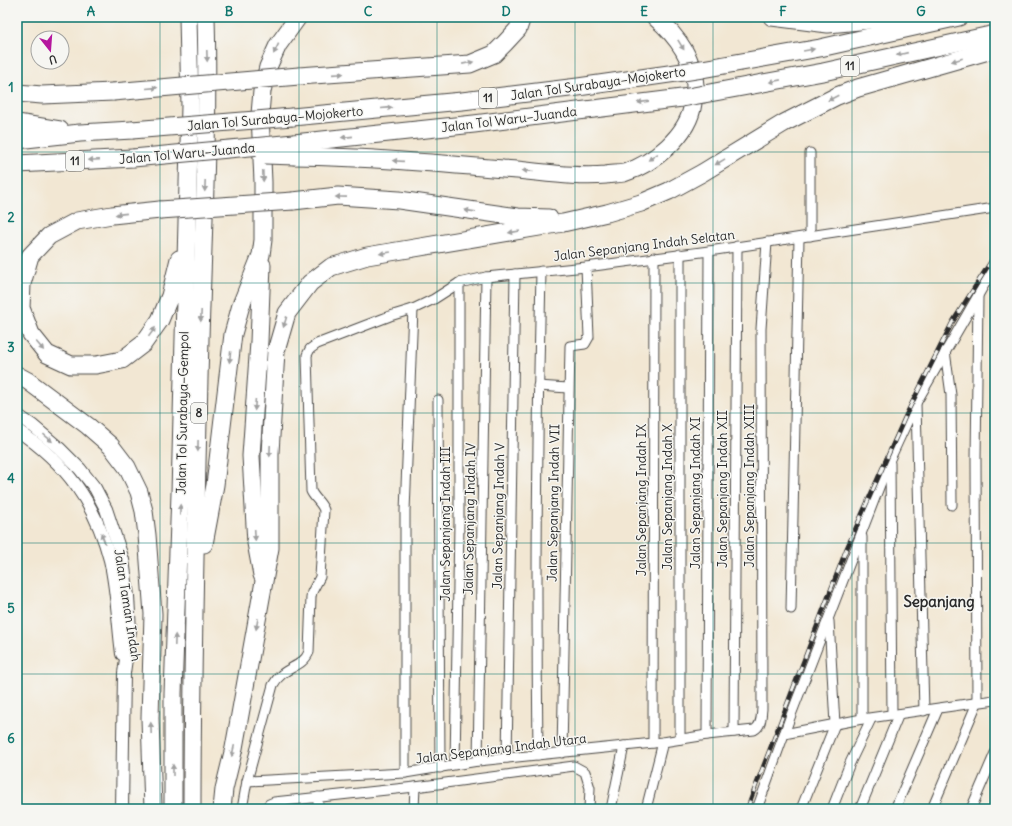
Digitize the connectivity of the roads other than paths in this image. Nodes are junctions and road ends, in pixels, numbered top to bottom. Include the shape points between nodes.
1 (188, 17) edge
2 (206, 17) edge
3 (298, 17) edge
4 (522, 17) edge
5 (655, 17) edge
6 (772, 17) edge
7 (901, 17) edge
8 (959, 17) edge
9 (995, 34) edge
10 (995, 49) edge
11 (17, 93) edge
12 (17, 123) edge
13 (80, 133) junction
14 (17, 140) edge
15 (295, 149) junction
16 (810, 153) dead end
17 (17, 164) edge
18 (187, 190) junction
19 (995, 208) edge
20 (607, 213) junction
21 (810, 236) junction
22 (799, 238) junction
23 (263, 240) junction
24 (767, 242) junction
25 (737, 246) junction
26 (709, 251) junction
27 (680, 254) junction
28 (654, 257) junction
29 (995, 266) edge
30 (586, 267) junction
31 (541, 271) junction
32 (515, 274) junction
33 (486, 277) junction
34 (459, 283) junction
35 (978, 296) junction
36 (413, 309) junction
37 (945, 351) junction
38 (17, 362) edge
39 (17, 375) edge
40 (538, 386) junction
41 (568, 388) junction
42 (438, 400) dead end
43 (916, 403) junction
44 (17, 415) edge
45 (17, 430) edge
46 (890, 459) junction
47 (952, 505) dead end
48 (862, 533) junction
49 (195, 572) junction
50 (264, 585) junction
51 (791, 609) dead end
52 (829, 617) junction
53 (124, 673) junction
54 (151, 689) junction
55 (995, 700) edge
56 (977, 703) junction
57 (938, 709) junction
58 (924, 711) junction
59 (895, 715) junction
60 (866, 719) junction
61 (835, 724) junction
62 (758, 728) joint
63 (734, 732) junction
64 (784, 734) junction
65 (706, 735) junction
66 (680, 739) junction
67 (658, 743) junction
68 (624, 746) junction
69 (995, 752) edge
70 (562, 753) junction
71 (538, 755) junction
72 (507, 758) junction
73 (478, 761) junction
74 (455, 764) junction
75 (440, 768) junction
76 (405, 773) junction
77 (247, 781) junction
78 (415, 787) junction
79 (318, 797) junction
80 (122, 809) edge
81 (153, 809) edge
82 (173, 809) edge
83 (192, 809) edge
84 (222, 809) edge
85 (242, 809) edge
86 (266, 809) edge
87 (318, 809) edge
88 (414, 809) edge
89 (589, 809) edge
90 (611, 809) edge
91 (646, 809) edge
92 (757, 809) edge
93 (801, 809) edge
94 (832, 809) edge
95 (860, 809) edge
96 (895, 809) edge
97 (932, 809) edge
98 (971, 809) edge

1 - 18 highway, Jalan Tol Surabaya–Gempol / 8 via 190,106
2 -> 49 highway, Jalan Tol Surabaya–Gempol / 8 via 208,106
3 -> 23 highway via 278,45 268,67 262,91 260,114 264,182
11 -> 4 highway, bridge via 42,95 113,92 470,64 494,54 518,30
5 -> 15 highway via 682,44 689,60 695,86 692,108 687,124 669,146 641,165 623,173 587,176 326,156
6 - 7 highway via 828,24
13 -> 8 highway, Jalan Tol Surabaya–Mojokerto / 11, bridge via 292,117 578,87 820,48
9 -> 15 highway, Jalan Tol Waru–Juanda / 11, bridge via 823,72 682,98
10 -> 20 highway via 837,96 784,123 669,191
12 - 13 highway
13 - 14 highway, Jalan Tol Surabaya–Mojokerto / 11
15 -> 17 highway, Jalan Tol Waru–Juanda / 11, bridge
16 - 21 street
20 -> 18 highway, bridge via 558,218 518,217 399,200 338,196 293,201 160,210 78,221 49,236 30,256 22,284 21,308 31,334 47,354 71,364 96,366 122,360 143,344 160,320 170,296 179,257
82 -> 18 highway, Jalan Tol Surabaya–Gempol / 8 via 173,694
19 - 21 street, Jalan Sepanjang Indah Selatan
20 -> 50 highway via 519,231 368,256 331,267 310,283 287,313 276,351 270,453 270,548
21 - 22 street, Jalan Sepanjang Indah Selatan
22 - 24 street, Jalan Sepanjang Indah Selatan
22 - 51 street
23 -> 49 highway via 261,255 241,305 233,334 215,485
23 -> 50 highway via 251,456 256,543
24 - 25 street, Jalan Sepanjang Indah Selatan
24 - 62 street, Jalan Sepanjang Indah XIII via 761,329 762,708
25 - 26 street, Jalan Sepanjang Indah Selatan
25 - 63 street, Jalan Sepanjang Indah XII
26 - 27 street, Jalan Sepanjang Indah Selatan
26 - 65 street, Jalan Sepanjang Indah XI
27 - 28 street, Jalan Sepanjang Indah Selatan
27 - 66 street, Jalan Sepanjang Indah X
28 - 30 street, Jalan Sepanjang Indah Selatan
28 - 67 street, Jalan Sepanjang Indah IX
29 - 35 street
30 - 31 street, Jalan Sepanjang Indah Selatan
30 - 41 street, Jalan Sepanjang Indah VII via 589,337 585,344 570,346
31 - 32 street, Jalan Sepanjang Indah Selatan
31 - 40 street
32 - 33 street, Jalan Sepanjang Indah Selatan
32 - 72 street, Jalan Sepanjang Indah V
33 - 34 street, Jalan Sepanjang Indah Selatan
33 - 73 street, Jalan Sepanjang Indah IV
34 - 36 street, Jalan Sepanjang Indah Selatan via 434,300
34 - 74 street, Jalan Sepanjang Indah III
35 - 37 street
35 - 56 street
36 - 76 street via 405,511
36 - 77 street, Jalan Sepanjang Indah Selatan via 317,344 307,354 311,491 324,510 320,577 311,597 307,658 280,674 273,685
37 - 43 street
37 - 47 street via 951,395
38 - 54 highway via 88,413 125,445 146,481 158,530 158,673
39 - 54 highway via 88,426 111,446 128,467 139,492 147,535 153,614
40 - 41 street
40 - 71 street
41 - 70 street, Jalan Sepanjang Indah VII
42 - 75 street
43 - 46 street
43 - 58 street
44 -> 53 street, Jalan Taman Indah via 54,443 80,469 95,488 106,509 123,560 128,596 130,631
53 -> 45 street, Jalan Taman Indah via 110,561 94,516 85,497 70,476
46 - 48 street
46 - 59 street
48 - 52 street
48 - 60 street
49 - 83 highway, Jalan Tol Surabaya–Gempol / 8
50 -> 84 highway
52 - 61 street
52 - 64 street
53 - 80 street, Jalan Taman Indah
81 -> 54 highway
55 - 56 street
56 - 57 street
56 - 97 street
57 - 58 street
57 - 96 street
58 - 59 street
59 - 60 street
59 - 95 street
60 - 61 street
60 - 94 street
61 - 64 street
61 - 93 street
62 - 63 street, Jalan Sepanjang Indah Utara
63 - 65 street, Jalan Sepanjang Indah Utara
64 - 92 street
65 - 66 street, Jalan Sepanjang Indah Utara
66 - 67 street, Jalan Sepanjang Indah Utara
67 - 68 street, Jalan Sepanjang Indah Utara
67 - 91 street, Jalan Sepanjang Indah IX
68 - 70 street, Jalan Sepanjang Indah Utara
68 - 90 street
69 - 98 street
70 - 71 street, Jalan Sepanjang Indah Utara
71 - 72 street, Jalan Sepanjang Indah Utara
72 - 73 street, Jalan Sepanjang Indah Utara
73 - 74 street, Jalan Sepanjang Indah Utara
74 - 75 street, Jalan Sepanjang Indah Utara
75 - 76 street, Jalan Sepanjang Indah Utara
76 - 77 street, Jalan Sepanjang Indah Utara
77 - 85 street
78 - 79 street
78 - 88 street
78 - 89 street via 574,766 585,772 590,788
79 - 86 street via 274,802
79 - 87 street

